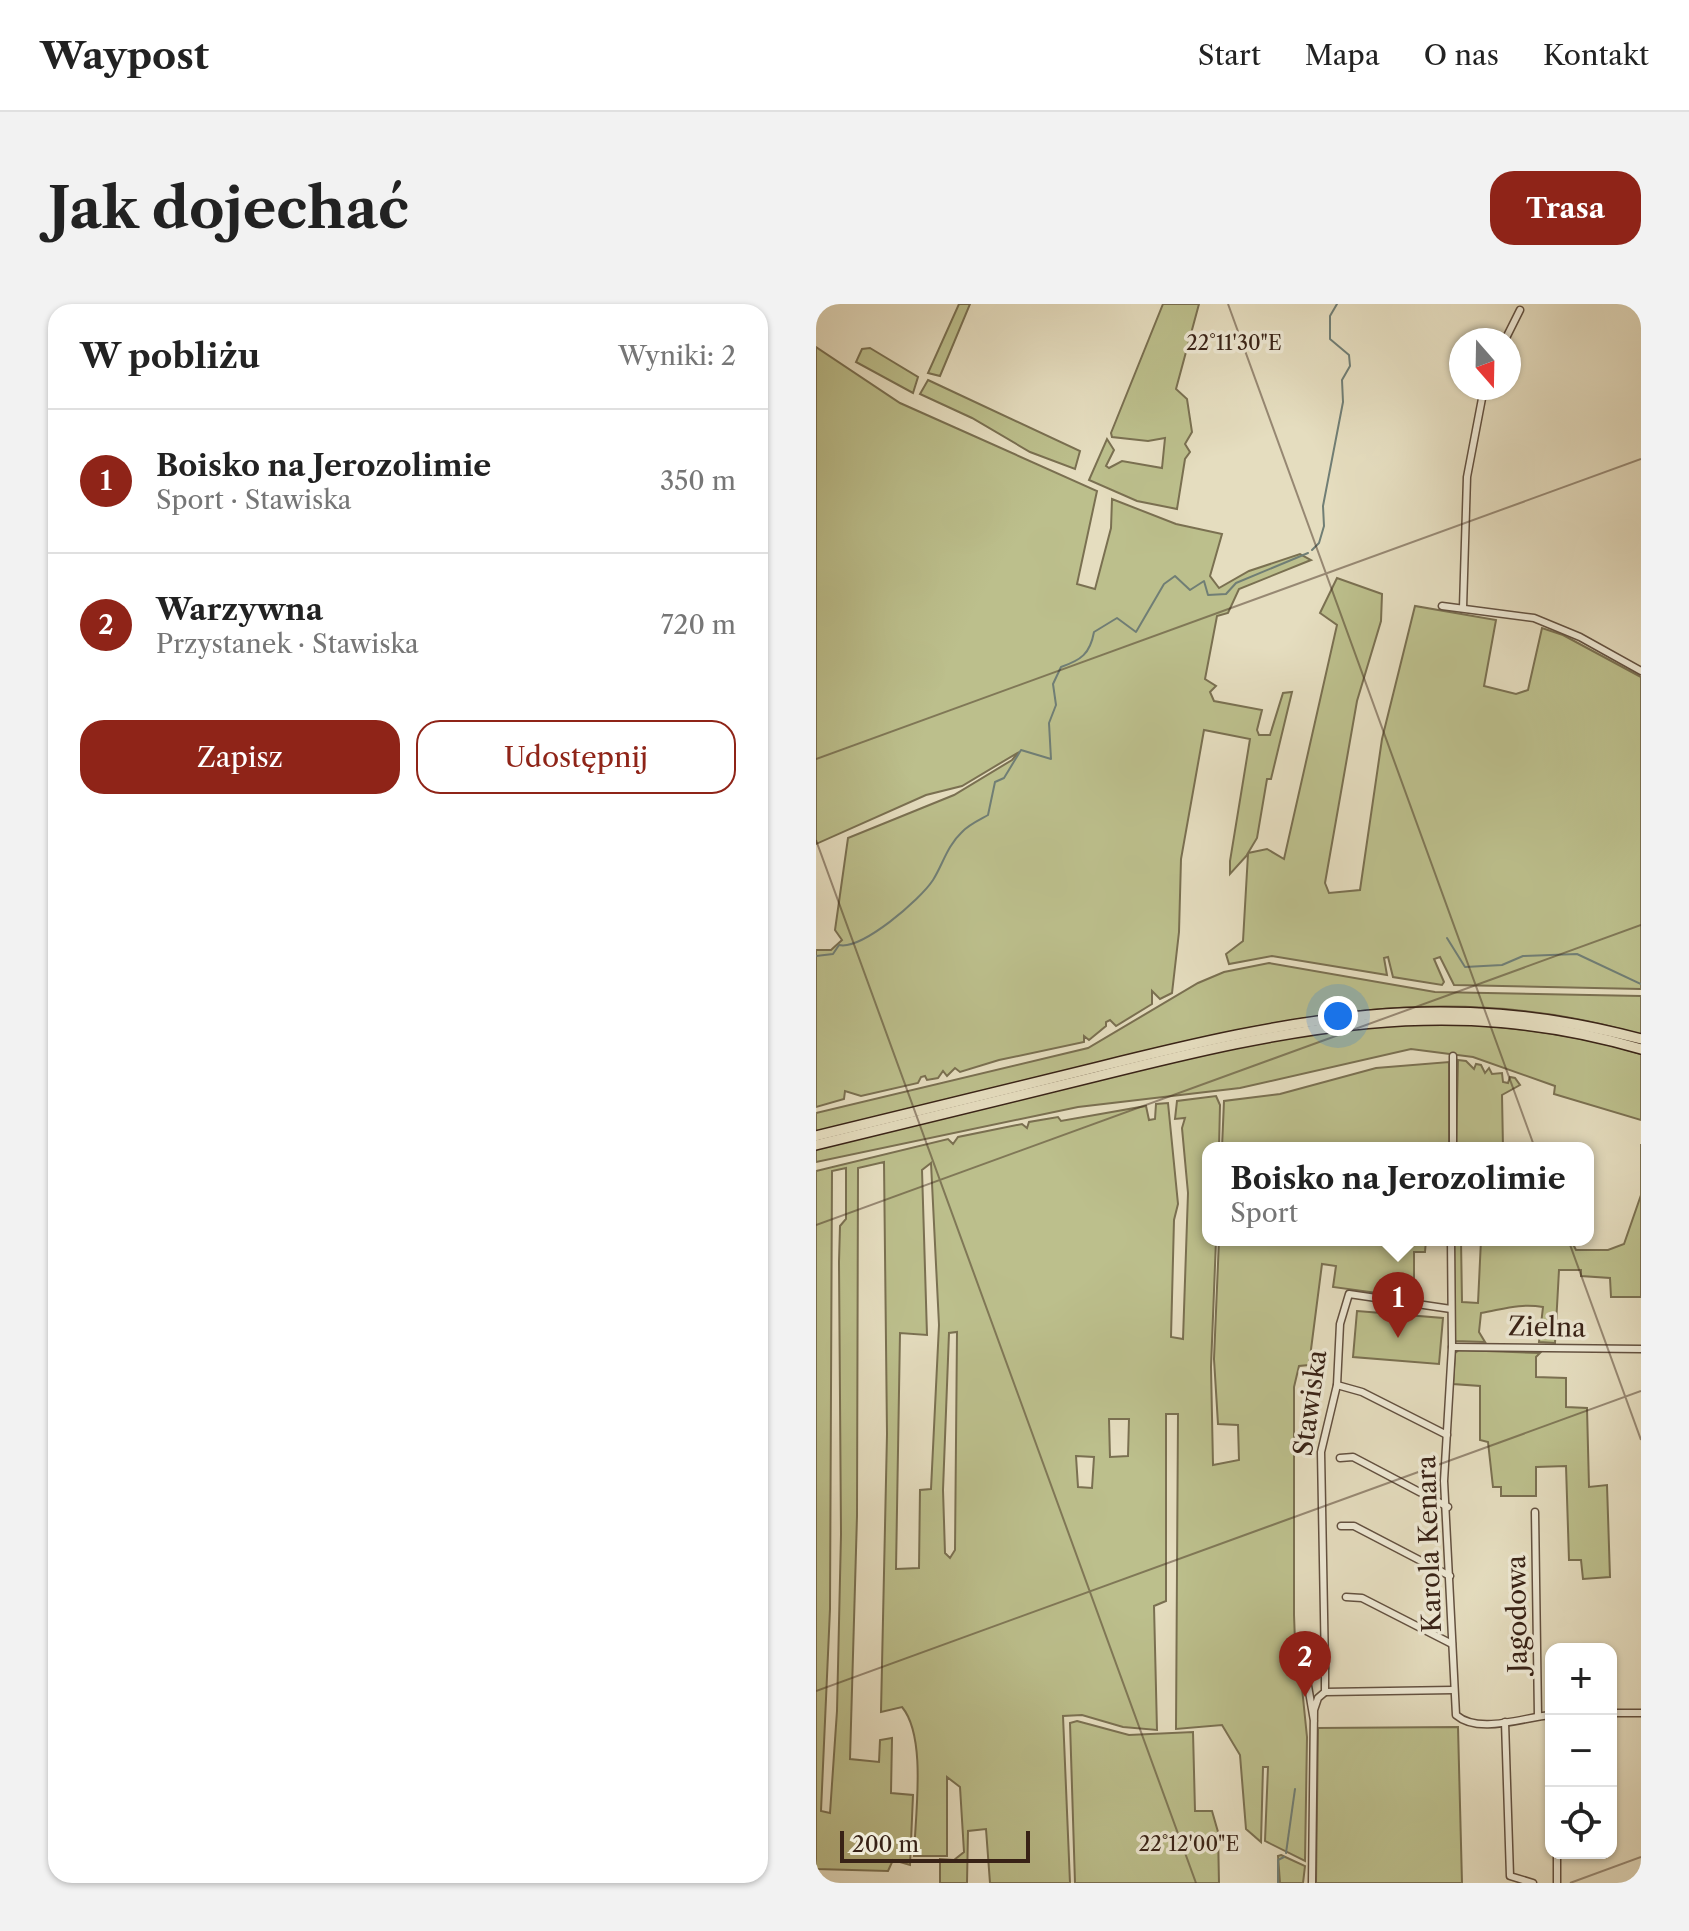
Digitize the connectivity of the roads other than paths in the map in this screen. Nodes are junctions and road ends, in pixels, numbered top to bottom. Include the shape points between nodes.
1 (1520, 310) dead end
2 (1511, 328) edge
3 (1482, 400) edge
4 (1442, 606) dead end
5 (1463, 608) junction
6 (1641, 671) edge
7 (1641, 1039) edge
8 (1641, 1049) edge
9 (1453, 1056) dead end
10 (816, 1136) edge
11 (1453, 1142) edge
12 (816, 1145) edge
13 (1451, 1246) edge
14 (1451, 1309) junction
15 (1452, 1347) junction
16 (1641, 1349) edge
17 (1337, 1385) junction
18 (1447, 1435) junction
19 (1340, 1458) dead end
20 (1448, 1507) junction
21 (1535, 1512) dead end
22 (1341, 1526) dead end
23 (1450, 1576) junction
24 (1346, 1597) dead end
25 (1452, 1644) junction
26 (1325, 1668) junction
27 (1453, 1690) junction
28 (1325, 1692) junction
29 (1617, 1713) edge
30 (1641, 1713) edge
31 (1545, 1715) edge
32 (1538, 1716) junction
33 (1314, 1721) junction
34 (1505, 1722) junction
35 (1557, 1859) edge
36 (1312, 1883) edge
37 (1533, 1883) edge
38 (1557, 1883) edge

1 - 2 street
3 - 5 street via 1467,477
4 - 5 street
5 - 6 street via 1534,618
7 - 10 main road via 1565,1021 1486,1012 1403,1010 1333,1016 1226,1036
8 - 12 main road via 1559,1030 1481,1020 1347,1023 1231,1044
9 - 11 street
13 - 14 street, Karola Kenara
14 - 15 street, Karola Kenara
14 - 17 street, Stawiska via 1349,1294 1340,1324
15 - 16 street, Zielna
15 - 18 street, Karola Kenara
17 - 18 street
17 - 26 street, Stawiska via 1321,1452
18 - 20 street, Karola Kenara
19 - 20 street via 1353,1457
20 - 23 street, Karola Kenara
21 - 32 street, Jagodowa
22 - 23 street via 1354,1526
23 - 25 street, Karola Kenara
24 - 25 street via 1362,1598
25 - 27 street, Karola Kenara
26 - 28 street, Stawiska
26 - 33 street, Stawiska via 1306,1674
27 - 28 street
27 - 34 street, Karola Kenara via 1459,1719
28 - 33 street, Stawiska via 1318,1698
29 - 30 street
31 - 32 street, Karola Kenara
32 - 34 street, Karola Kenara
33 - 36 street, Stawiska
34 - 37 street via 1510,1876
35 - 38 street

